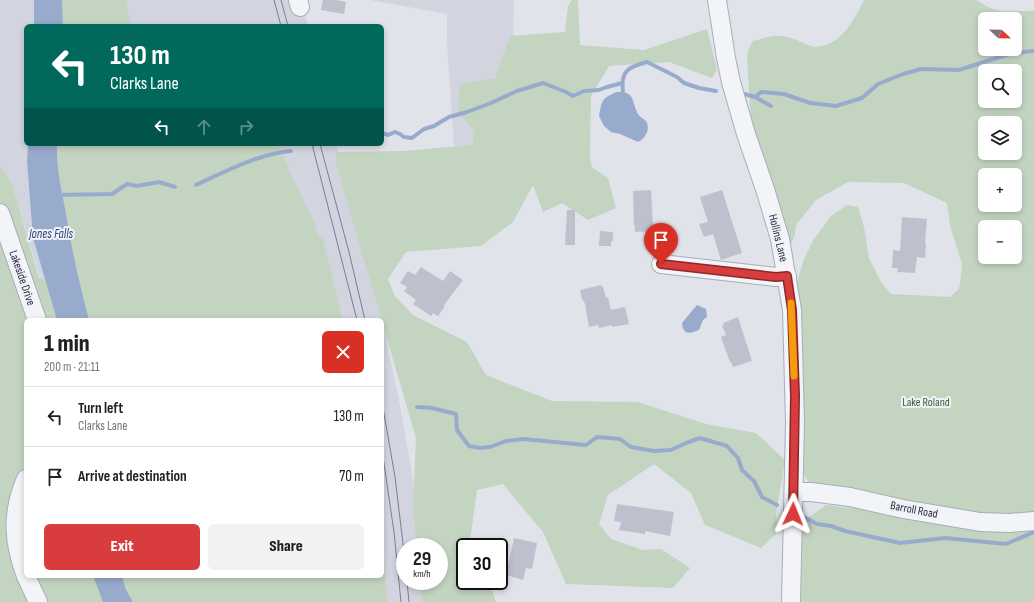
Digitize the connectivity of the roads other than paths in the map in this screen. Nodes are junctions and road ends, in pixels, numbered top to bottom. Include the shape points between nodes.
1 (717, 0) edge
2 (0, 213) edge
3 (661, 264) dead end
4 (787, 276) junction
5 (36, 318) edge
6 (24, 484) edge
7 (794, 492) junction
8 (1034, 521) edge
9 (24, 571) edge
10 (27, 578) edge
11 (38, 602) edge
12 (790, 602) edge

1 - 4 street, Hollins Lane via 731,82 773,214
2 - 5 street, Lakeside Drive
3 - 4 street via 776,277
4 - 7 street, Hollins Lane via 792,310 794,369
6 - 9 street via 19,495 15,519 17,546
7 - 8 street, Barroll Road via 850,497 980,522
7 - 12 street, Hollins Lane
10 - 11 street

